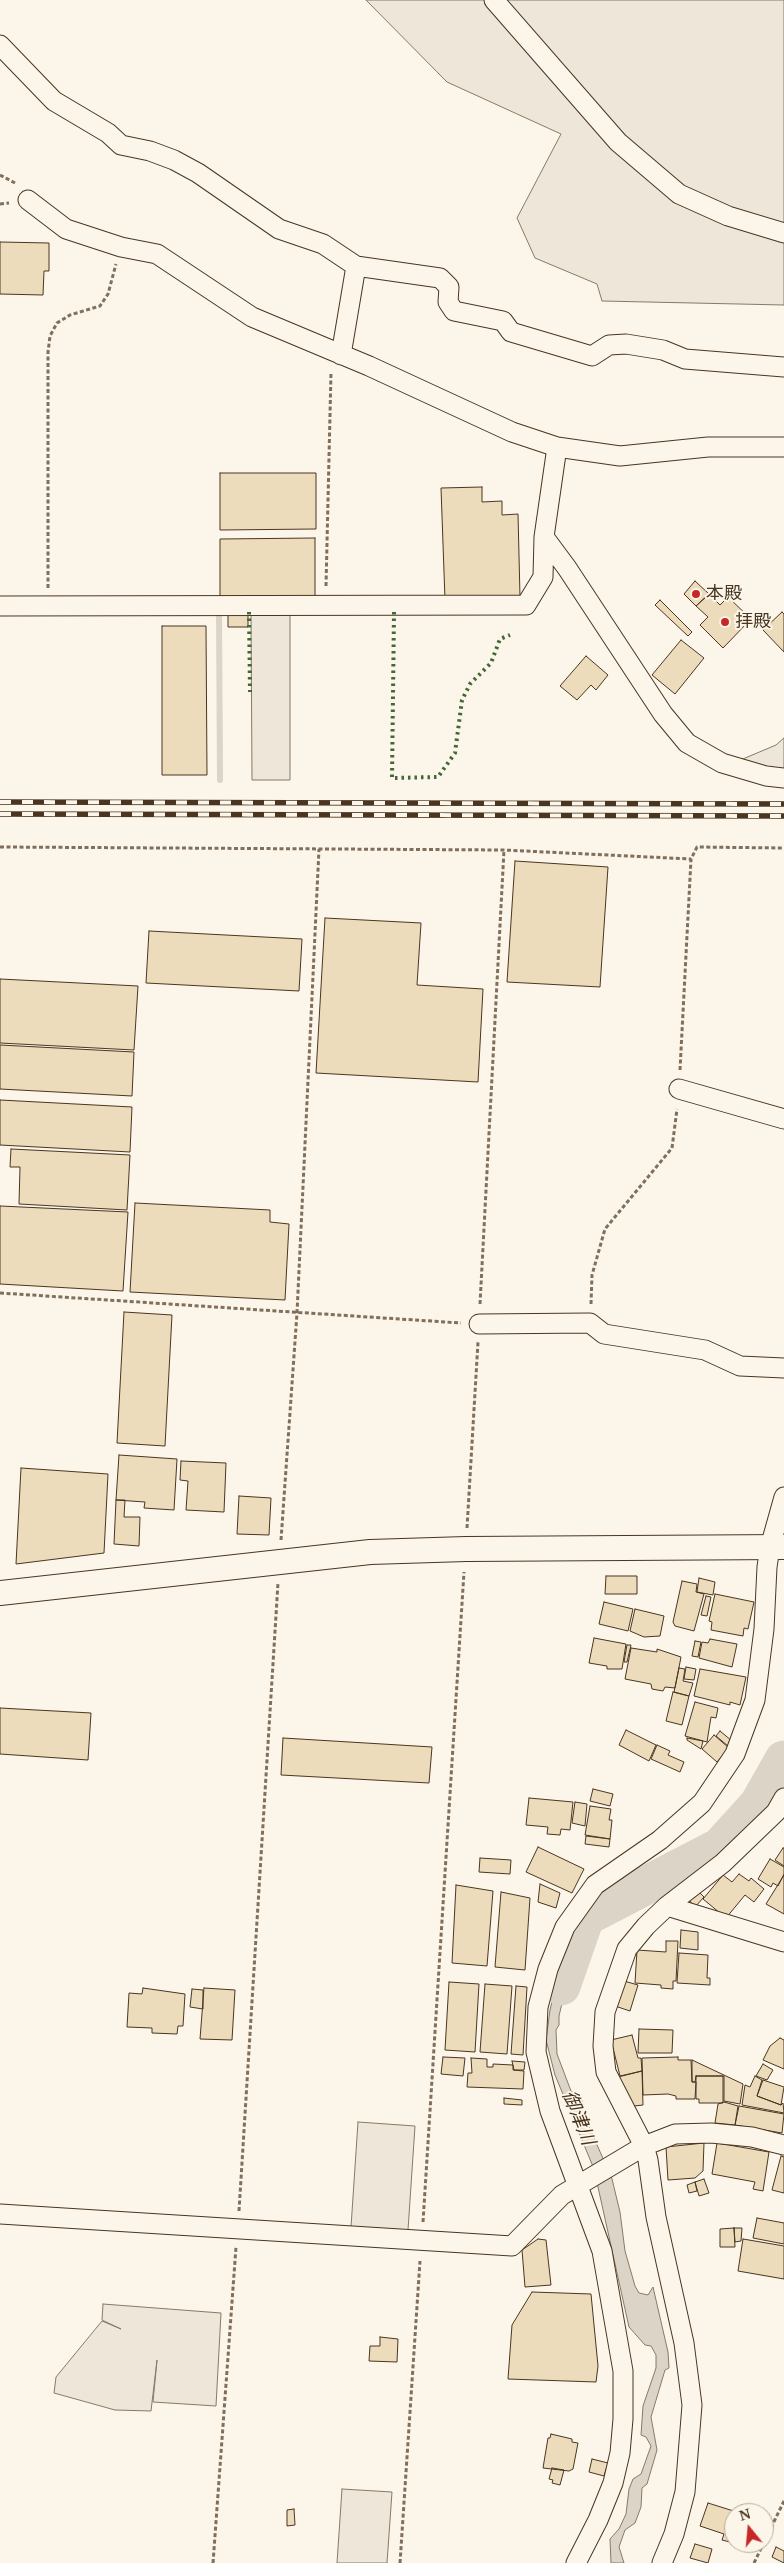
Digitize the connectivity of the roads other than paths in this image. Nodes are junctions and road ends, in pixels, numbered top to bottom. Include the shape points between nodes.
1 (494, 0) edge
2 (0, 45) edge
3 (28, 200) dead end
4 (784, 233) edge
5 (356, 266) junction
6 (336, 353) junction
7 (784, 367) edge
8 (557, 446) junction
9 (784, 447) edge
10 (544, 537) junction
11 (0, 606) edge
12 (784, 778) edge
13 (679, 1089) road end
14 (784, 1119) edge
15 (479, 1324) road end
16 (784, 1368) edge
17 (784, 1497) edge
18 (776, 1547) edge
19 (0, 1593) edge
20 (784, 1798) edge
21 (667, 1906) junction
22 (784, 1942) edge
23 (784, 2145) edge
24 (638, 2149) junction
25 (582, 2183) junction
26 (0, 2214) edge
27 (576, 2563) edge
28 (662, 2563) edge

1 - 4 street via 618,142 679,194 728,216
2 - 5 street via 54,101 108,133 121,145 174,160 279,229 323,244
3 - 6 street via 66,230 120,247 157,254 252,317
5 - 6 street
5 - 7 street via 440,278 449,287 448,302 454,311 503,321 511,332 592,356 609,345 626,344 663,350 685,359
6 - 8 street via 512,432
8 - 9 street via 620,456 708,447
8 - 10 street
10 - 11 street via 543,577 526,605
10 - 12 street via 663,714 687,743 722,763
13 - 14 street
15 - 16 street via 590,1323 604,1334 705,1350 740,1366
17 - 18 street
18 - 19 street via 466,1548 370,1552
18 - 25 street via 755,1700 735,1754 702,1803 660,1840 595,1885 565,1927 548,1969 538,2007 536,2052 550,2111
20 - 21 street via 776,1812 723,1863
21 - 22 street
21 - 24 street via 627,1949 605,2012 603,2046 606,2072
23 - 24 street via 752,2137 711,2133 675,2134
24 - 25 street
24 - 28 street via 648,2160 656,2217 684,2343 692,2405 685,2492
25 - 26 street via 562,2196 512,2246
25 - 27 street via 602,2251 623,2371 623,2400 620,2453 614,2483

